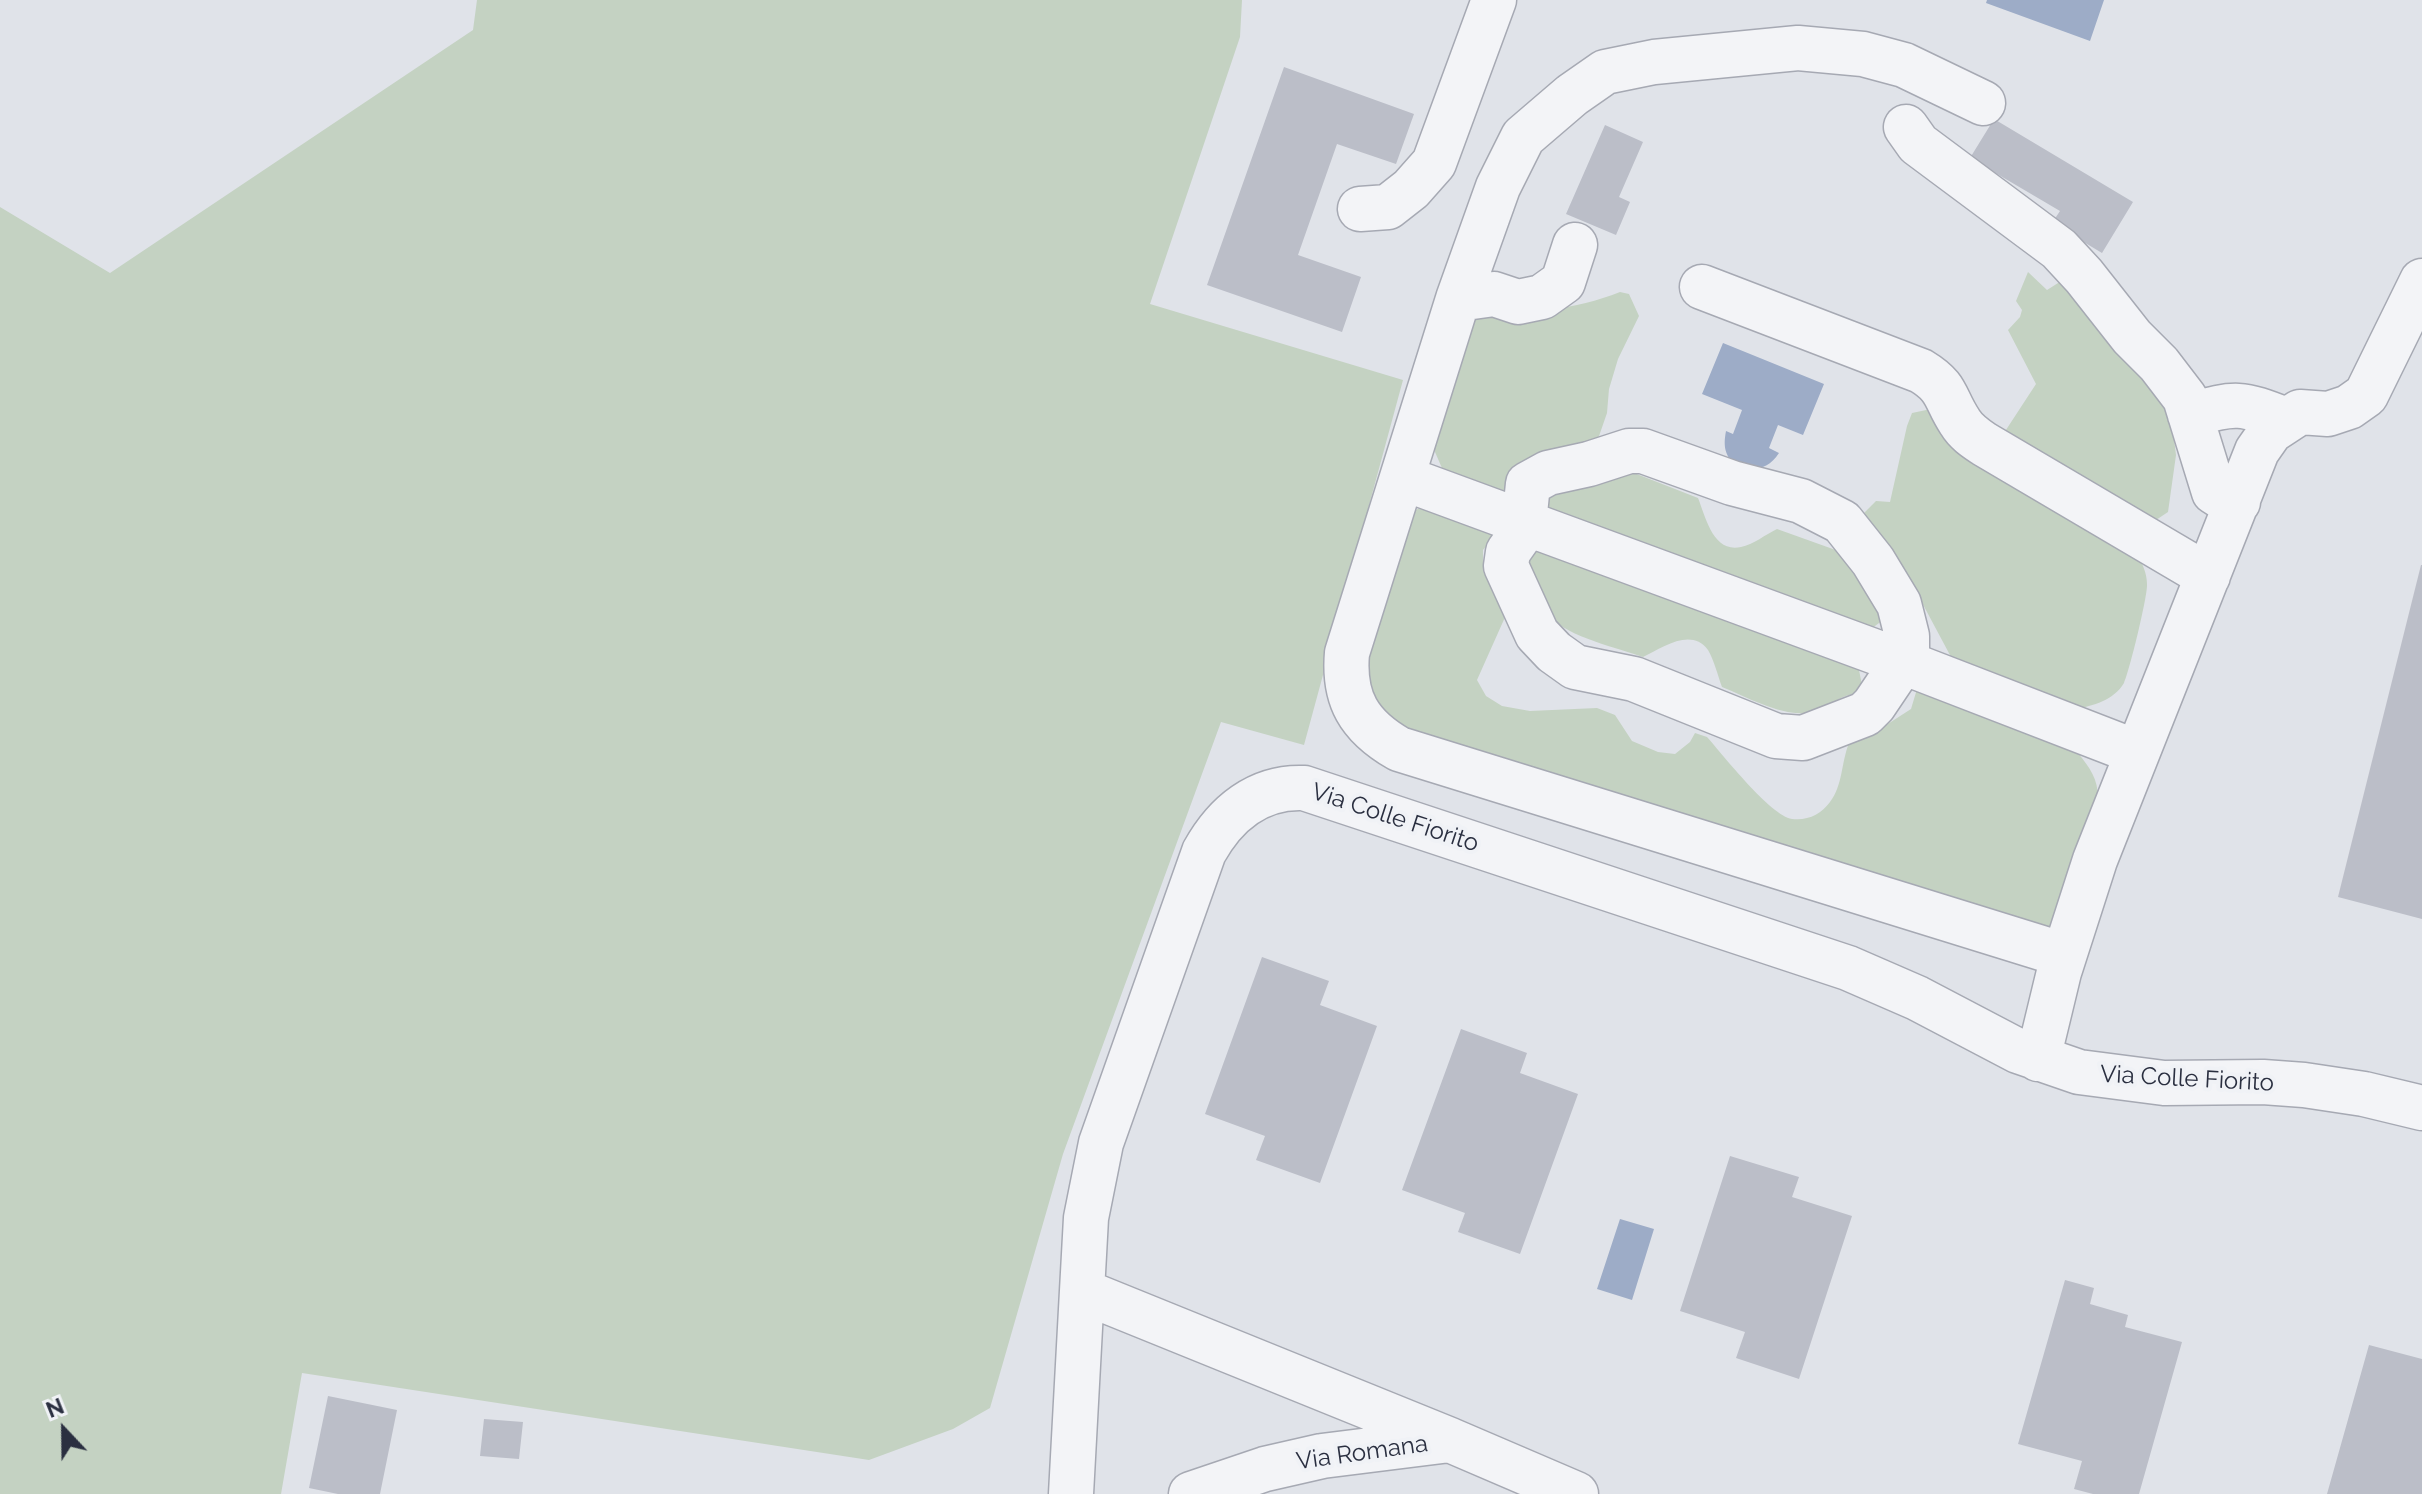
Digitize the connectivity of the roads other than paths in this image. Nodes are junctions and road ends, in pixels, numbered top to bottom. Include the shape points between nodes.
1 (1494, 0) edge
2 (1983, 103) dead end
3 (1906, 127) dead end
4 (1360, 209) dead end
5 (1575, 245) dead end
6 (2422, 281) edge
7 (1702, 287) dead end
8 (1458, 299) junction
9 (2190, 415) junction
10 (2286, 420) junction
11 (1403, 478) junction
12 (2238, 502) junction
13 (1524, 523) junction
14 (2208, 576) junction
15 (1903, 662) junction
16 (2136, 752) junction
17 (2064, 955) junction
18 (2038, 1059) junction
19 (2422, 1108) edge
20 (1082, 1291) junction
21 (1450, 1440) junction
22 (1071, 1494) edge
23 (1191, 1494) edge
24 (1576, 1494) edge

1 - 4 street via 1434,163 1388,207
2 - 8 street via 1904,65 1863,54 1798,48 1605,72 1523,137 1498,187
3 - 9 street via 1918,144 2059,249 2159,364 2185,398
5 - 8 street via 1563,282 1542,297 1518,302 1494,294
6 - 10 street via 2366,395 2328,414 2300,412
7 - 14 street via 1921,371 1941,386 1958,420 1984,444
8 - 11 street
9 - 10 street via 2230,404
9 - 12 street via 2214,492
10 - 12 street via 2257,451
11 - 13 street
11 - 17 street via 1351,638 1346,669 1358,715 1384,741 1424,759
12 - 14 street
13 - 15 street
13 - 15 street via 1528,484 1548,473 1629,451 1801,501 1842,522 1873,561 1899,604 1907,636
13 - 15 street via 1506,566 1537,634 1575,667 1634,679 1764,733 1803,738 1865,714
14 - 16 street
15 - 16 street
16 - 17 street
17 - 18 street
18 - 19 street, Via Colle Fiorito via 2126,1080 2304,1085
18 - 20 street, Via Colle Fiorito via 1906,993 1796,949 1304,788 1282,789 1239,808 1204,852 1101,1143 1086,1218
20 - 21 street
20 - 22 street, Via Colle Fiorito
21 - 23 street, Via Romana via 1322,1456
21 - 24 street, Via Romana

